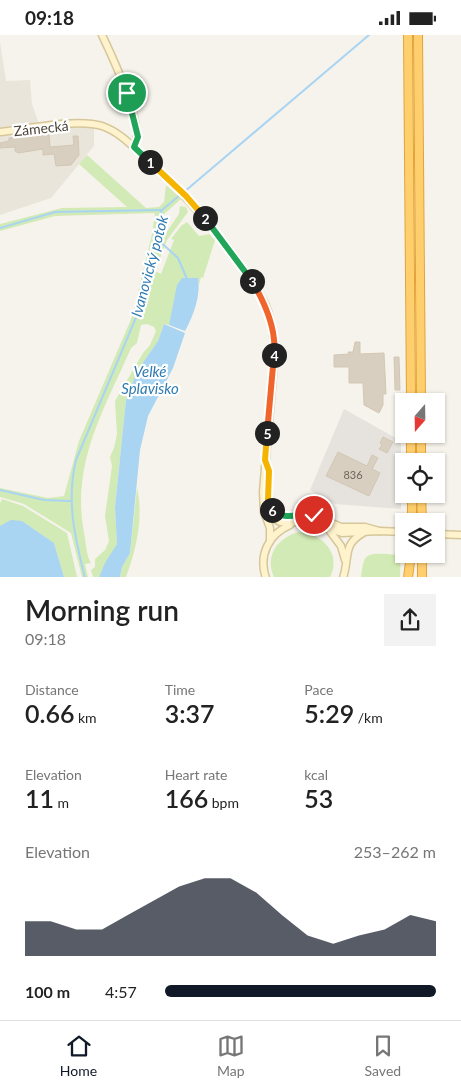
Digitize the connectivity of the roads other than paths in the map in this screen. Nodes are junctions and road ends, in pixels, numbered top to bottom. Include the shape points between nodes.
1 (102, 35) edge
2 (408, 35) edge
3 (418, 35) edge
4 (0, 132) edge
5 (134, 147) junction
6 (411, 393) edge
7 (421, 393) edge
8 (265, 460) junction
9 (264, 504) junction
10 (296, 523) junction
11 (326, 527) junction
12 (379, 531) junction
13 (365, 532) junction
14 (395, 532) edge
15 (445, 534) edge
16 (461, 535) edge
17 (270, 541) junction
18 (411, 563) edge
19 (422, 563) edge
20 (346, 565) junction
21 (266, 577) edge
22 (343, 577) edge
23 (410, 577) edge
24 (422, 577) edge

1 - 5 street via 131,105 138,137
2 - 6 highway
3 - 7 highway
4 - 5 street, Zámecká via 94,124 108,128
5 - 8 street, Zámecká via 186,196 209,223 253,283 269,315 275,351
8 - 9 street
8 - 12 street via 269,471 269,503 278,515 314,515 341,527 365,527
9 - 10 street via 274,519
9 - 17 street
10 - 11 street
10 - 17 street via 284,527
11 - 13 street via 342,533
11 - 20 street via 341,546
12 - 13 street
12 - 14 street
13 - 20 street via 350,542
15 - 16 street
17 - 21 street via 264,559
18 - 23 highway
19 - 24 highway
20 - 22 street

